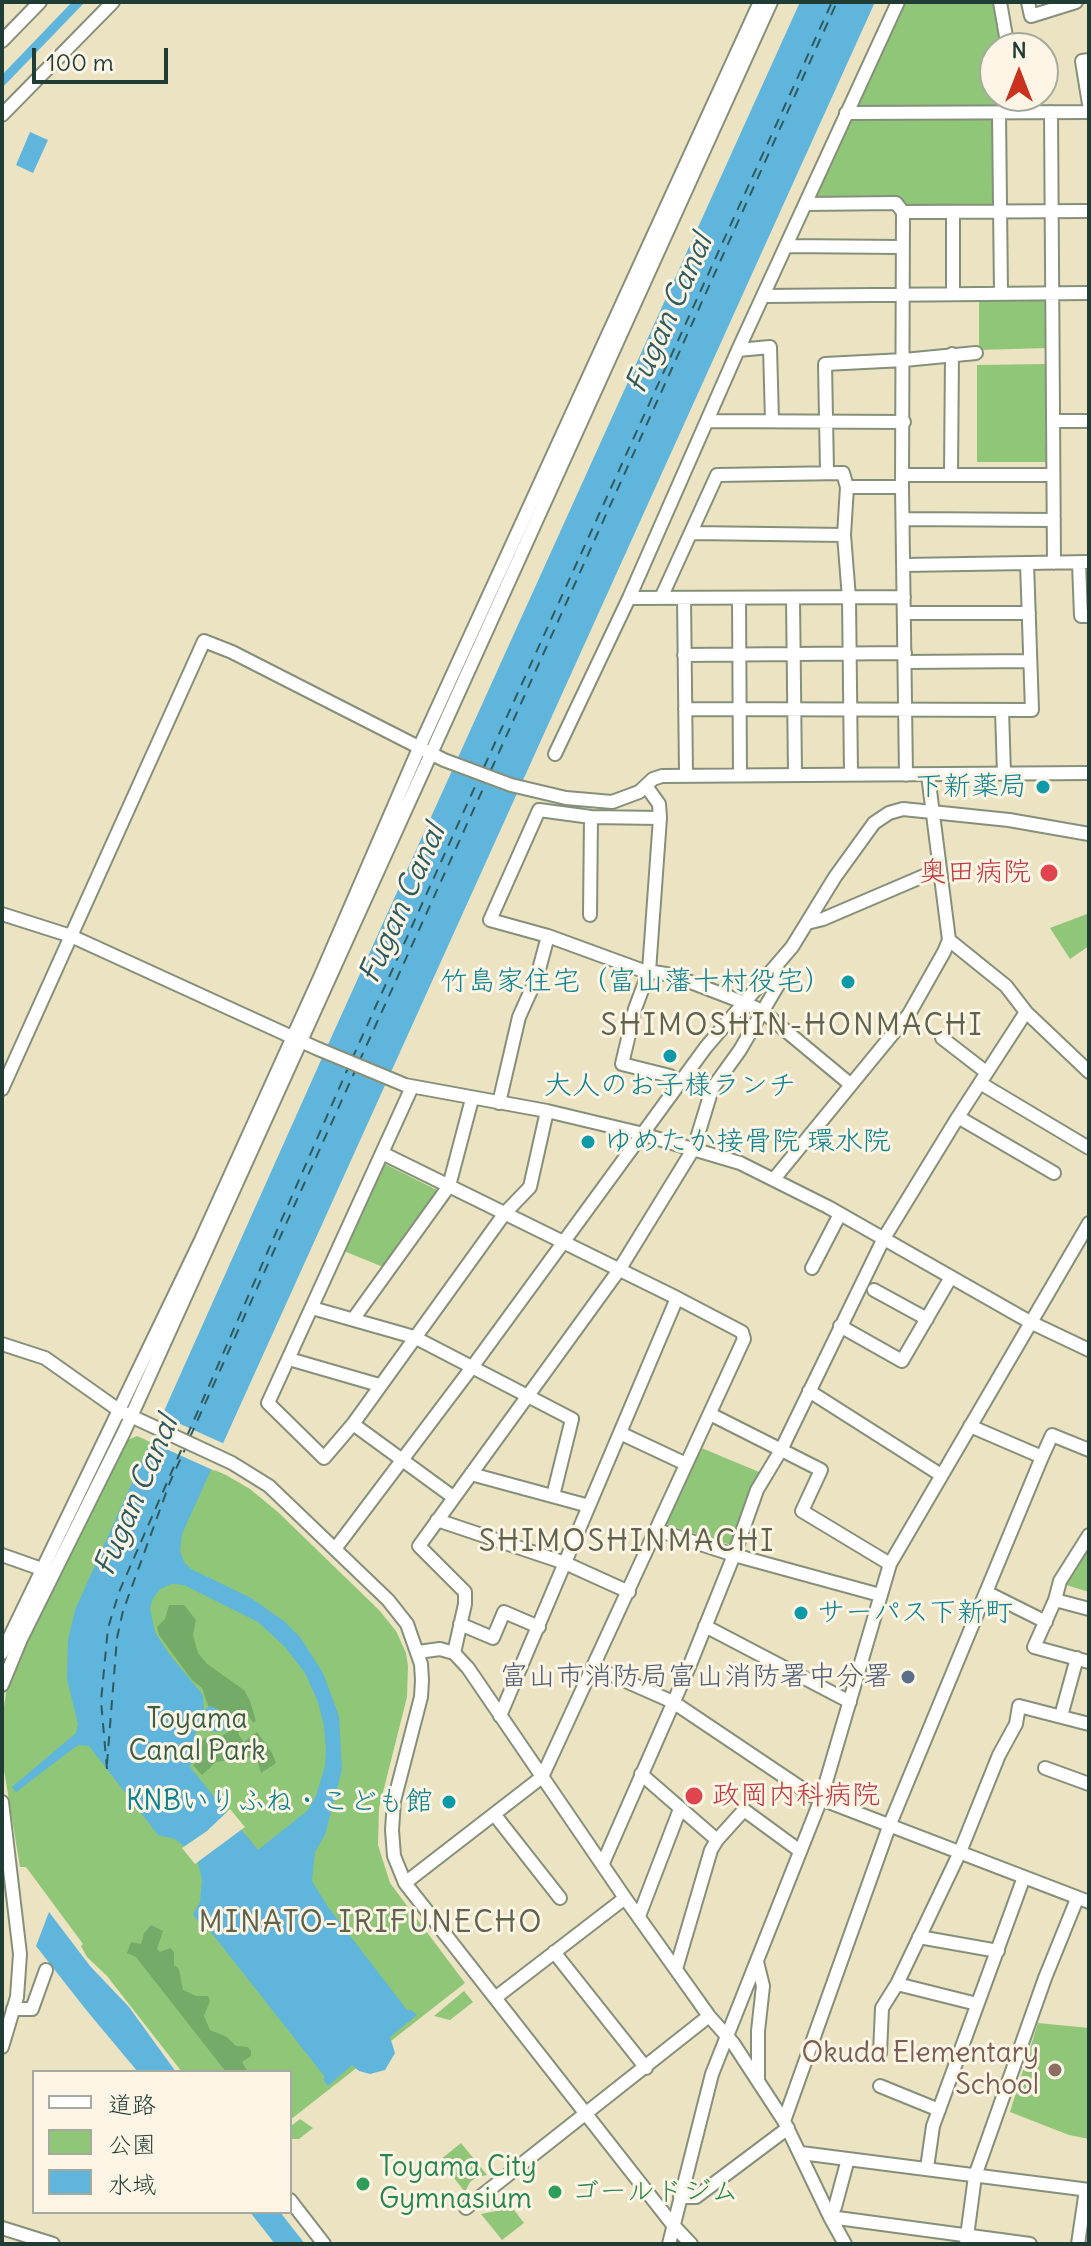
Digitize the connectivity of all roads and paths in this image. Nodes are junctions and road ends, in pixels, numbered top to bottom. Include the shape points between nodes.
1 (40, 2) edge
2 (113, 2) edge
3 (760, 2) edge
4 (771, 2) edge
5 (898, 2) edge
6 (1000, 2) edge
7 (1028, 2) edge
8 (1076, 2) edge
9 (1005, 32) edge
10 (2, 41) edge
11 (1089, 60) edge
12 (1089, 104) edge
13 (1019, 112) edge
14 (1051, 112) edge
15 (1059, 112) edge
16 (1089, 112) edge
17 (846, 113) junction
18 (999, 113) junction
19 (2, 115) edge
20 (806, 204) junction
21 (1089, 211) edge
22 (903, 212) junction
23 (953, 212) junction
24 (1000, 212) junction
25 (1050, 212) junction
26 (786, 246) junction
27 (901, 247) junction
28 (1051, 293) junction
29 (1089, 293) edge
30 (953, 294) junction
31 (1001, 294) junction
32 (903, 295) junction
33 (764, 296) junction
34 (738, 350) junction
35 (976, 353) dead end
36 (952, 354) junction
37 (904, 360) junction
38 (707, 421) junction
39 (772, 421) junction
40 (825, 421) junction
41 (1053, 421) junction
42 (1089, 421) edge
43 (904, 422) junction
44 (827, 471) junction
45 (951, 474) junction
46 (1053, 475) junction
47 (903, 481) junction
48 (847, 487) junction
49 (903, 519) junction
50 (1054, 520) junction
51 (691, 533) junction
52 (844, 535) junction
53 (1084, 562) edge
54 (1027, 563) junction
55 (1054, 563) junction
56 (904, 565) junction
57 (904, 597) junction
58 (629, 598) junction
59 (661, 598) junction
60 (684, 598) junction
61 (739, 598) junction
62 (793, 598) junction
63 (849, 598) junction
64 (904, 613) junction
65 (1029, 613) junction
66 (1089, 616) edge
67 (794, 654) junction
68 (849, 654) junction
69 (684, 655) junction
70 (739, 655) junction
71 (905, 658) junction
72 (1030, 661) junction
73 (685, 709) junction
74 (739, 709) junction
75 (794, 709) junction
76 (850, 709) junction
77 (906, 710) junction
78 (1002, 710) junction
79 (426, 749) junction
80 (555, 754) dead end
81 (1089, 773) edge
82 (795, 774) junction
83 (851, 774) junction
84 (1004, 774) junction
85 (686, 775) junction
86 (740, 775) junction
87 (906, 775) junction
88 (928, 775) junction
89 (646, 786) junction
90 (932, 811) junction
91 (591, 817) junction
92 (660, 818) junction
93 (1089, 834) edge
94 (940, 869) junction
95 (2, 914) edge
96 (590, 915) dead end
97 (807, 923) junction
98 (71, 936) junction
99 (548, 936) junction
100 (949, 940) junction
101 (649, 971) junction
102 (773, 971) junction
103 (745, 1003) junction
104 (762, 1011) junction
105 (1026, 1012) junction
106 (942, 1038) dead end
107 (297, 1040) junction
108 (1089, 1072) edge
109 (983, 1078) junction
110 (681, 1082) junction
111 (850, 1084) junction
112 (412, 1087) junction
113 (2, 1089) edge
114 (472, 1099) junction
115 (499, 1103) junction
116 (547, 1111) junction
117 (958, 1117) junction
118 (643, 1134) junction
119 (694, 1148) junction
120 (1089, 1148) edge
121 (382, 1153) junction
122 (1054, 1173) dead end
123 (774, 1179) junction
124 (449, 1186) junction
125 (505, 1213) junction
126 (840, 1214) junction
127 (1089, 1223) edge
128 (884, 1238) junction
129 (564, 1241) junction
130 (812, 1268) dead end
131 (619, 1270) junction
132 (951, 1277) junction
133 (874, 1290) dead end
134 (677, 1298) junction
135 (312, 1308) junction
136 (354, 1318) junction
137 (927, 1319) junction
138 (1030, 1322) junction
139 (840, 1326) junction
140 (414, 1337) junction
141 (2, 1344) edge
142 (1089, 1350) edge
143 (289, 1359) junction
144 (473, 1366) junction
145 (379, 1385) junction
146 (809, 1391) junction
147 (528, 1395) junction
148 (125, 1414) junction
149 (710, 1414) junction
150 (353, 1424) junction
151 (970, 1426) junction
152 (620, 1433) junction
153 (781, 1450) junction
154 (1089, 1450) edge
155 (1042, 1457) junction
156 (403, 1461) junction
157 (686, 1464) junction
158 (471, 1474) junction
159 (941, 1475) junction
160 (553, 1496) junction
161 (453, 1497) junction
162 (589, 1506) junction
163 (437, 1520) junction
164 (657, 1530) junction
165 (1089, 1535) edge
166 (335, 1549) junction
167 (2, 1555) edge
168 (734, 1555) junction
169 (565, 1563) junction
170 (890, 1564) junction
171 (48, 1571) junction
172 (629, 1592) junction
173 (986, 1592) junction
174 (880, 1595) junction
175 (1055, 1600) junction
176 (1089, 1609) edge
177 (1046, 1622) junction
178 (460, 1624) junction
179 (705, 1626) junction
180 (539, 1627) junction
181 (418, 1652) junction
182 (2, 1653) edge
183 (454, 1653) junction
184 (1083, 1660) edge
185 (594, 1667) junction
186 (2, 1685) edge
187 (673, 1702) junction
188 (850, 1702) junction
189 (500, 1716) junction
190 (1061, 1716) junction
191 (1089, 1724) edge
192 (1045, 1768) dead end
193 (641, 1774) junction
194 (542, 1777) junction
195 (1089, 1784) edge
196 (821, 1799) junction
197 (2, 1802) edge
198 (680, 1809) junction
199 (494, 1814) junction
200 (890, 1824) junction
201 (717, 1840) junction
202 (800, 1851) junction
203 (960, 1852) junction
204 (2, 1862) edge
205 (603, 1863) junction
206 (1024, 1877) junction
207 (405, 1883) junction
208 (9, 1884) edge
209 (560, 1898) dead end
210 (625, 1898) junction
211 (1083, 1900) edge
212 (639, 1916) junction
213 (919, 1937) junction
214 (998, 1951) junction
215 (554, 1952) junction
216 (757, 1962) junction
217 (676, 1969) junction
218 (46, 1970) dead end
219 (897, 1984) junction
220 (495, 1998) junction
221 (977, 2004) junction
222 (13, 2009) junction
223 (709, 2016) junction
224 (727, 2035) junction
225 (2, 2047) edge
226 (880, 2053) dead end
227 (646, 2068) junction
228 (758, 2080) junction
229 (880, 2086) dead end
230 (939, 2110) junction
231 (586, 2115) junction
232 (786, 2124) junction
233 (801, 2153) junction
234 (848, 2159) junction
235 (927, 2168) junction
236 (975, 2176) junction
237 (1088, 2190) edge
238 (680, 2197) junction
239 (292, 2203) edge
240 (466, 2208) dead end
241 (830, 2217) junction
242 (673, 2225) junction
243 (2, 2228) edge
244 (966, 2240) edge
245 (53, 2244) edge
246 (324, 2244) edge
247 (669, 2244) edge
248 (691, 2244) edge
249 (845, 2244) edge
250 (1028, 2244) edge
251 (1078, 2244) edge

1 - 10 street
2 - 19 street
3 - 79 street
4 - 79 street
5 - 17 street
6 - 9 street
7 - 8 street via 1031,16
11 - 12 street via 1082,61
13 - 18 street
14 - 25 street
15 - 16 street
17 - 18 street
17 - 20 street
18 - 24 street
20 - 22 street via 896,203
20 - 26 street
21 - 25 street
22 - 23 street
22 - 27 street
23 - 24 street
23 - 30 street
24 - 25 street
24 - 31 street
25 - 28 street
26 - 27 street
26 - 33 street
27 - 32 street
28 - 29 street
28 - 31 street
28 - 41 street
30 - 31 street
30 - 32 street
32 - 33 street
32 - 37 street
33 - 34 street
34 - 38 street
34 - 39 street via 770,347
35 - 36 street
36 - 37 street
36 - 45 street
37 - 40 street via 825,364
37 - 43 street
38 - 39 street
38 - 58 street
39 - 40 street
40 - 43 street
40 - 44 street
41 - 42 street
41 - 46 street
43 - 47 street
44 - 48 street via 843,473
44 - 51 street via 717,475
45 - 46 street
45 - 47 street
46 - 50 street
47 - 48 street
47 - 49 street
48 - 52 street
49 - 50 street
49 - 56 street
50 - 55 street
51 - 52 street
51 - 59 street
52 - 63 street
53 - 55 street
53 - 66 street via 1081,616
54 - 55 street
54 - 56 street
54 - 65 street
56 - 57 street
57 - 63 street
57 - 64 street
58 - 59 street
58 - 80 street
59 - 60 street
60 - 61 street
60 - 69 street
61 - 62 street
61 - 70 street
62 - 63 street
62 - 67 street
63 - 68 street
64 - 65 street
64 - 71 street
65 - 72 street
67 - 68 street
67 - 70 street
67 - 75 street
68 - 71 street
68 - 76 street
69 - 70 street
69 - 73 street
70 - 74 street
71 - 72 street
71 - 77 street
72 - 78 street via 1032,710
73 - 74 street
73 - 85 street
74 - 75 street
74 - 86 street
75 - 76 street
75 - 82 street
76 - 77 street
76 - 83 street
77 - 78 street
77 - 87 street
78 - 84 street
79 - 89 street via 546,794 612,802
79 - 98 street via 204,641
79 - 107 street
81 - 84 street
82 - 83 street
82 - 86 street
83 - 87 street
84 - 88 street
85 - 86 street
85 - 89 street via 662,776
87 - 88 street
88 - 90 street
89 - 92 street via 659,804
90 - 93 street
90 - 94 street
90 - 97 street via 903,809 874,823
91 - 92 street
91 - 96 street
91 - 99 street via 539,810 490,920
92 - 101 street
94 - 97 street
94 - 100 street
95 - 98 street
97 - 102 street
98 - 107 street
98 - 113 street
99 - 101 street
99 - 115 street via 519,1017
100 - 105 street via 1006,986
100 - 111 street via 909,1014
101 - 103 street
101 - 110 street via 622,1064
102 - 103 street
102 - 104 street via 778,985
103 - 104 street
103 - 110 street
104 - 111 street
104 - 119 street via 712,1089
105 - 108 street
105 - 109 street
106 - 109 street
107 - 112 street
107 - 148 street
109 - 117 street
109 - 120 street
110 - 118 street
111 - 123 street
112 - 114 street
112 - 121 street
114 - 115 street
114 - 124 street
115 - 116 street
116 - 118 street
116 - 125 street via 530,1187
117 - 122 street
117 - 128 street
118 - 119 street
118 - 129 street
119 - 123 street
119 - 131 street
121 - 124 street
121 - 135 street
123 - 126 street
124 - 125 street
124 - 136 street
125 - 129 street
125 - 140 street
126 - 128 street
126 - 130 street
127 - 138 street
128 - 132 street
128 - 139 street
129 - 131 street
129 - 144 street
131 - 134 street
131 - 147 street
132 - 137 street
132 - 138 street
133 - 137 street
134 - 149 street via 742,1332 744,1339
134 - 152 street
135 - 136 street
135 - 143 street
136 - 140 street
137 - 139 street via 902,1361
138 - 142 street
138 - 151 street
139 - 146 street
140 - 144 street
140 - 145 street
141 - 148 street via 45,1358
143 - 145 street
143 - 150 street via 268,1403 324,1458
144 - 147 street
144 - 156 street
145 - 150 street
146 - 153 street
146 - 159 street
147 - 158 street
147 - 160 street via 572,1419
148 - 166 street via 232,1463 269,1486
148 - 171 street
149 - 153 street
149 - 157 street
150 - 156 street
151 - 155 street
151 - 159 street
152 - 157 street
152 - 162 street
153 - 168 street via 757,1490
153 - 170 street via 821,1470 802,1511
154 - 155 street via 1052,1435
155 - 173 street
156 - 161 street
156 - 166 street
157 - 164 street
158 - 160 street
158 - 161 street
159 - 170 street
160 - 162 street
161 - 163 street
162 - 169 street
163 - 169 street
163 - 178 street via 419,1546 465,1592
164 - 168 street
164 - 172 street
165 - 175 street via 1060,1581
166 - 181 street via 398,1612
167 - 171 street
168 - 174 street
168 - 179 street
169 - 172 street
169 - 180 street
170 - 174 street
171 - 182 street
171 - 186 street
172 - 185 street
173 - 177 street
173 - 200 street
174 - 188 street
175 - 176 street
175 - 177 street
177 - 184 street via 1034,1647
178 - 180 street via 493,1638 504,1612
178 - 183 street
179 - 187 street
179 - 188 street
180 - 189 street
181 - 183 street
181 - 207 street via 421,1697 394,1801 392,1830 394,1856
183 - 189 street
184 - 190 street
185 - 187 street
185 - 194 street
187 - 193 street
187 - 196 street
188 - 196 street
189 - 194 street
190 - 191 street
190 - 203 street via 1019,1706
192 - 195 street
193 - 198 street
193 - 205 street
194 - 199 street
194 - 205 street
196 - 200 street
196 - 202 street
197 - 208 street via 11,1858
198 - 201 street
198 - 212 street
199 - 207 street
199 - 209 street
200 - 203 street
200 - 232 street
201 - 202 street via 744,1810
201 - 217 street
202 - 216 street
203 - 206 street
203 - 213 street
204 - 208 street
205 - 210 street
206 - 211 street
206 - 214 street
207 - 220 street
208 - 222 street via 20,1954
210 - 212 street
210 - 215 street
211 - 236 street via 1045,1978
212 - 217 street
213 - 214 street
213 - 219 street
214 - 221 street
215 - 220 street
215 - 227 street
216 - 224 street
216 - 228 street via 763,1986
217 - 223 street
218 - 222 street via 32,2009
219 - 221 street
219 - 226 street via 882,2008
220 - 231 street
221 - 230 street
222 - 225 street
223 - 224 street
223 - 227 street
224 - 228 street
224 - 238 street
227 - 231 street
228 - 232 street
229 - 230 street
230 - 235 street
231 - 240 street
231 - 242 street
232 - 233 street
232 - 238 street via 696,2197
233 - 234 street
233 - 241 street
234 - 235 street
234 - 241 street
235 - 236 street
236 - 237 street
236 - 244 street
237 - 251 street
238 - 242 street
239 - 246 street
241 - 244 street
241 - 249 street
242 - 247 street
242 - 248 street
243 - 245 street
244 - 250 street

